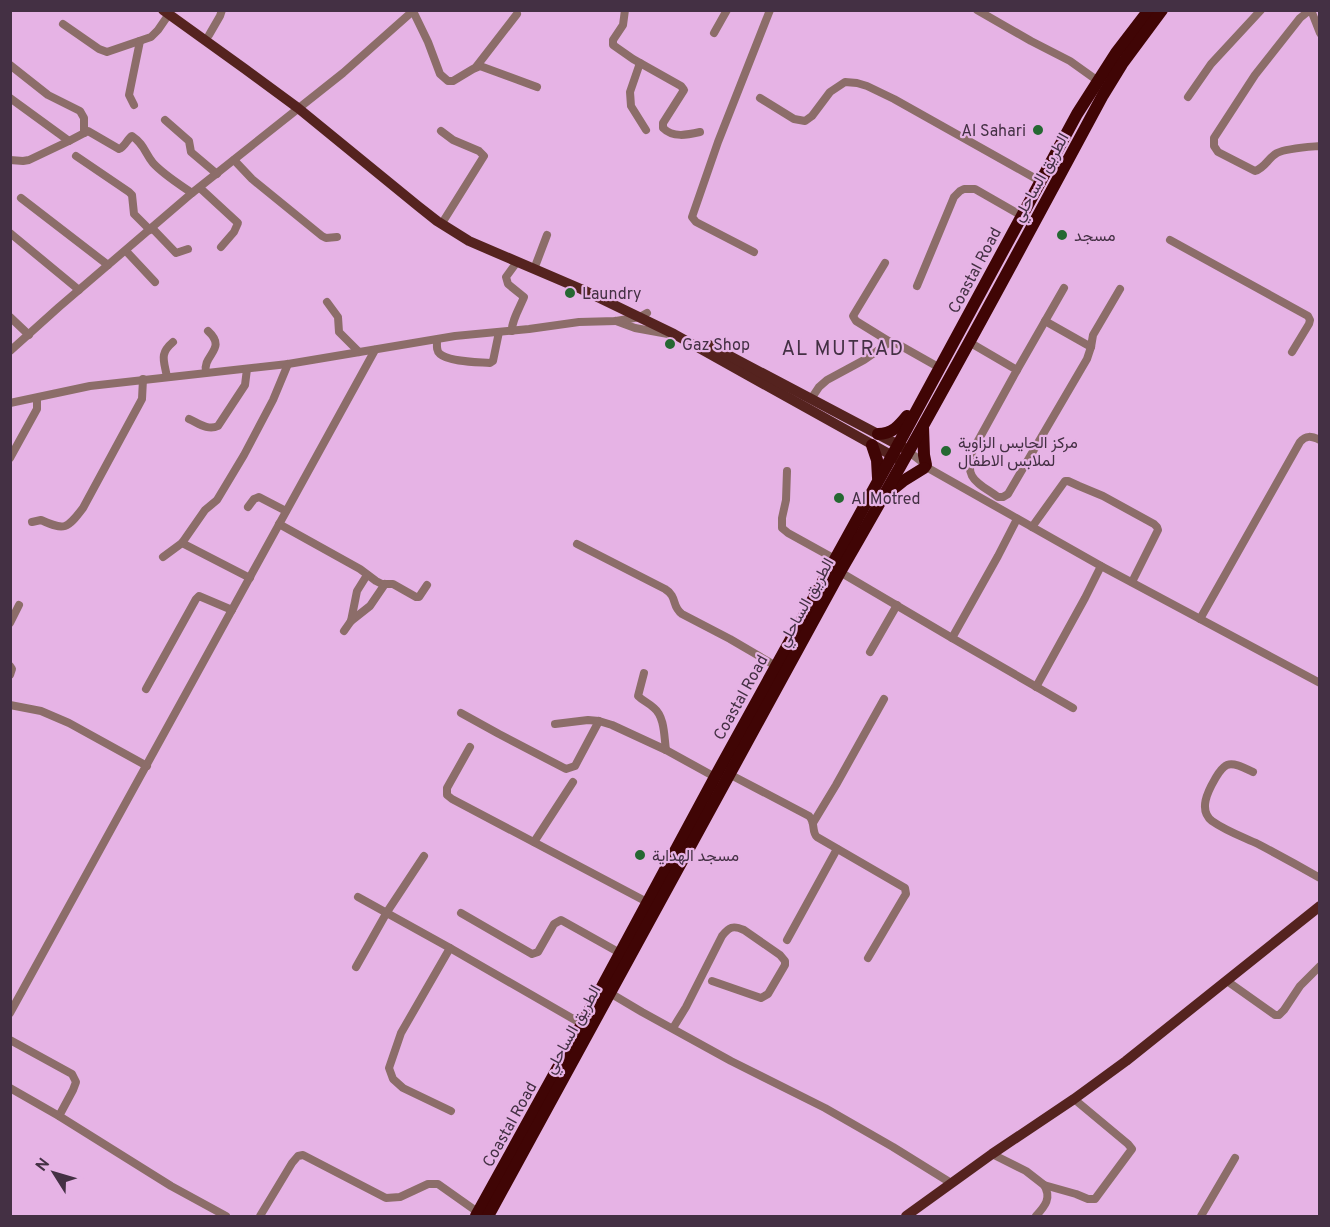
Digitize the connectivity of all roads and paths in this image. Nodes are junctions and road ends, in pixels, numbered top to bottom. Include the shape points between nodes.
1 (222, 10) edge
2 (626, 10) edge
3 (727, 10) edge
4 (770, 10) edge
5 (977, 10) edge
6 (1149, 10) edge
7 (1162, 10) edge
8 (1261, 10) edge
9 (1310, 10) edge
10 (413, 11) edge
11 (169, 12) edge
12 (517, 14) dead end
13 (63, 24) dead end
14 (714, 33) dead end
15 (1320, 33) edge
16 (209, 35) junction
17 (140, 41) junction
18 (640, 63) junction
19 (10, 64) edge
20 (476, 67) junction
21 (1098, 81) junction
22 (537, 87) dead end
23 (1188, 97) dead end
24 (10, 98) edge
25 (760, 98) dead end
26 (134, 105) dead end
27 (301, 106) junction
28 (165, 120) dead end
29 (646, 130) dead end
30 (441, 131) dead end
31 (700, 132) dead end
32 (84, 133) junction
33 (69, 141) junction
34 (1320, 146) edge
35 (76, 156) dead end
36 (10, 160) edge
37 (234, 160) junction
38 (217, 174) junction
39 (1040, 182) junction
40 (196, 191) junction
41 (21, 198) dead end
42 (419, 204) junction
43 (1022, 216) junction
44 (444, 219) junction
45 (151, 229) junction
46 (10, 233) edge
47 (548, 235) dead end
48 (337, 237) dead end
49 (1170, 240) dead end
50 (221, 247) dead end
51 (188, 249) dead end
52 (126, 250) junction
53 (754, 252) dead end
54 (517, 262) junction
55 (885, 263) dead end
56 (536, 264) junction
57 (108, 266) junction
58 (155, 282) dead end
59 (917, 286) dead end
60 (1064, 288) dead end
61 (1120, 289) dead end
62 (79, 290) junction
63 (327, 302) dead end
64 (643, 315) junction
65 (10, 317) edge
66 (616, 321) junction
67 (1045, 321) junction
68 (208, 331) dead end
69 (512, 331) junction
70 (499, 332) junction
71 (674, 334) junction
72 (28, 335) junction
73 (437, 340) junction
74 (173, 342) dead end
75 (890, 342) junction
76 (969, 342) junction
77 (1091, 347) junction
78 (375, 350) junction
79 (10, 351) edge
80 (359, 352) junction
81 (1292, 352) dead end
82 (288, 364) junction
83 (940, 368) junction
84 (247, 369) junction
85 (1017, 370) junction
86 (206, 372) junction
87 (167, 377) junction
88 (143, 380) junction
89 (37, 398) junction
90 (811, 399) junction
91 (10, 403) edge
92 (919, 405) junction
93 (189, 418) dead end
94 (924, 425) junction
95 (875, 439) junction
96 (1320, 440) edge
97 (900, 453) junction
98 (10, 458) edge
99 (926, 467) junction
100 (787, 471) dead end
101 (878, 481) junction
102 (884, 495) junction
103 (248, 507) dead end
104 (286, 511) junction
105 (1017, 519) junction
106 (32, 522) dead end
107 (279, 524) junction
108 (1032, 527) junction
109 (182, 543) junction
110 (577, 544) dead end
111 (163, 557) dead end
112 (835, 559) junction
113 (1101, 566) junction
114 (840, 572) junction
115 (367, 575) junction
116 (249, 578) junction
117 (1132, 582) junction
118 (385, 584) junction
119 (427, 585) dead end
120 (19, 605) dead end
121 (897, 605) junction
122 (232, 610) junction
123 (1200, 619) junction
124 (351, 621) junction
125 (10, 623) edge
126 (344, 631) dead end
127 (952, 638) junction
128 (870, 652) dead end
129 (10, 666) edge
130 (776, 666) junction
131 (644, 673) dead end
132 (10, 675) edge
133 (1320, 683) edge
134 (1036, 687) junction
135 (147, 689) dead end
136 (884, 699) dead end
137 (10, 705) edge
138 (1073, 708) dead end
139 (461, 712) dead end
140 (599, 721) junction
141 (555, 724) dead end
142 (470, 747) dead end
143 (666, 750) junction
144 (147, 766) junction
145 (1253, 772) dead end
146 (729, 774) junction
147 (715, 777) junction
148 (573, 783) dead end
149 (813, 823) junction
150 (534, 842) junction
151 (837, 849) junction
152 (424, 856) dead end
153 (1320, 878) edge
154 (358, 897) dead end
155 (647, 902) junction
156 (1320, 906) edge
157 (387, 912) junction
158 (461, 913) dead end
159 (787, 940) dead end
160 (450, 948) junction
161 (620, 952) junction
162 (868, 958) dead end
163 (1320, 966) edge
164 (356, 967) dead end
165 (712, 981) dead end
166 (1227, 981) junction
167 (610, 993) junction
168 (10, 1013) edge
169 (582, 1024) junction
170 (673, 1028) junction
171 (10, 1040) edge
172 (10, 1088) edge
173 (1074, 1099) junction
174 (451, 1111) dead end
175 (59, 1116) junction
176 (992, 1154) junction
177 (1235, 1158) dead end
178 (951, 1183) junction
179 (1044, 1185) junction
180 (481, 1215) edge
181 (226, 1216) edge
182 (260, 1216) edge
183 (907, 1216) edge
184 (1036, 1216) edge
185 (1201, 1216) edge

1 - 16 street
2 - 18 street via 613,44
3 - 14 street
4 - 53 street via 692,217
5 - 21 street via 1070,61
6 - 21 highway, Coastal Road
7 - 76 highway, الطريق الساحلي via 1103,95
8 - 23 street via 1211,64
9 - 15 street
9 - 34 street via 1255,75 1214,138 1214,146 1218,152 1255,171 1279,152
10 - 20 street via 443,78 453,81
10 - 27 street
11 - 16 main road
11 - 17 street via 154,35
11 - 27 main road
12 - 20 street
13 - 17 street via 105,51
16 - 27 main road
17 - 26 street via 129,95
18 - 29 street via 630,92 631,106
18 - 31 street via 684,90 663,123 664,130 680,136
19 - 32 street via 48,94 80,111
20 - 22 street
21 - 39 highway, Coastal Road
24 - 33 street
25 - 39 street via 805,121 830,92 845,82 857,83 894,99
27 - 37 street
27 - 42 main road
28 - 38 street via 189,141 191,152
30 - 44 street via 484,156
32 - 33 street
32 - 40 street via 91,132 119,149 132,136 162,172
33 - 36 street via 29,160
35 - 45 street via 129,192 134,200 134,214
37 - 38 street
37 - 48 street via 322,236
38 - 40 street
39 - 43 highway, Coastal Road
40 - 45 street
40 - 50 street via 238,223
41 - 57 street
42 - 44 main road
42 - 54 main road via 469,241
43 - 59 street via 975,189 960,191
43 - 83 highway, Coastal Road
44 - 56 main road via 471,236
45 - 51 street via 176,253
45 - 52 street
46 - 62 street
47 - 56 street
49 - 81 street via 1308,316 1309,324
52 - 57 street
52 - 58 street
54 - 64 main road
54 - 69 street via 506,277 508,284 524,297
55 - 75 street via 853,316
56 - 64 main road via 601,291
57 - 62 street
60 - 67 street
61 - 77 street
62 - 72 street
63 - 80 street via 338,316 339,332
64 - 66 street
64 - 71 main road
64 - 90 main road
65 - 72 street
66 - 69 street
66 - 71 street
67 - 77 street
67 - 85 street
68 - 86 street via 216,343
69 - 70 street
70 - 73 street
70 - 73 street via 490,363 451,359 440,354
71 - 95 main road
72 - 79 street
73 - 78 street
74 - 87 street via 163,355
75 - 83 street
75 - 90 street via 827,380
76 - 85 street
76 - 94 highway, الطريق الساحلي
77 - 85 street via 1008,494 998,497 969,474 969,462
78 - 80 street
78 - 104 street
80 - 82 street
82 - 84 street
82 - 109 street via 228,482
83 - 92 highway, Coastal Road
84 - 86 street
84 - 93 street via 245,385 218,426 206,428
86 - 87 street
87 - 88 street
88 - 89 street
88 - 106 street via 142,399 84,508 65,526 41,520
89 - 91 street
89 - 98 street via 37,409
90 - 95 main road
92 - 95 highway via 892,432
92 - 97 highway, Coastal Road
94 - 97 highway, الطريق الساحلي
94 - 99 highway
95 - 97 main road
95 - 101 highway
96 - 123 street via 1310,436 1300,442
97 - 99 street
97 - 101 highway, Coastal Road
97 - 102 highway, الطريق الساحلي
99 - 102 highway
99 - 105 street
100 - 112 street via 782,528
101 - 112 highway, Coastal Road
102 - 114 highway, الطريق الساحلي
103 - 104 street via 259,497
104 - 107 street
105 - 108 street
105 - 127 street
107 - 115 street
107 - 116 street
108 - 113 street
108 - 117 street via 1065,481 1111,499 1158,530
109 - 111 street
109 - 116 street
110 - 130 street via 665,589 673,595 682,614
112 - 130 highway, Coastal Road
113 - 117 street
113 - 134 street
114 - 121 street
114 - 146 highway, الطريق الساحلي
115 - 118 street
115 - 124 street via 357,591
116 - 122 street
117 - 123 street
118 - 119 street via 393,584 416,597
118 - 124 street via 370,606
120 - 125 street
121 - 127 street
121 - 128 street
122 - 135 street via 200,596 196,599
122 - 144 street
123 - 133 street
124 - 126 street
127 - 134 street
129 - 132 street
130 - 147 highway, Coastal Road
131 - 143 street via 638,696 660,715
134 - 138 street
136 - 149 street
137 - 144 street via 41,711 69,723
139 - 140 street via 566,769 575,766
140 - 141 street
140 - 143 street
142 - 150 street via 447,788 447,795
143 - 147 street
144 - 168 street
145 - 153 street via 1232,765 1220,770 1206,797 1207,816
146 - 149 street via 809,816
146 - 167 highway, الطريق الساحلي
147 - 155 highway, Coastal Road
148 - 150 street
149 - 151 street via 817,837
150 - 155 street
151 - 159 street
151 - 162 street via 905,888 906,894
152 - 157 street
154 - 157 street
155 - 161 highway, Coastal Road
156 - 166 main road
157 - 160 street
157 - 164 street
158 - 161 street via 532,954 538,952 554,924 561,920
160 - 169 street
160 - 174 street via 401,1033 389,1068 393,1079 403,1088
161 - 169 highway, Coastal Road
163 - 166 street via 1277,1015
165 - 170 street via 761,998 768,994 786,965 780,955 744,930 727,929
166 - 173 main road
167 - 170 street
167 - 180 highway, الطريق الساحلي
169 - 180 highway, Coastal Road
170 - 178 street via 825,1108
171 - 175 street via 72,1074 76,1082
172 - 175 street
173 - 176 main road
173 - 179 street via 1132,1149 1095,1199
175 - 181 street
176 - 178 main road
176 - 179 street
177 - 185 street
178 - 183 main road
179 - 184 street via 1048,1197
180 - 182 street via 438,1184 386,1198 303,1155 292,1163

